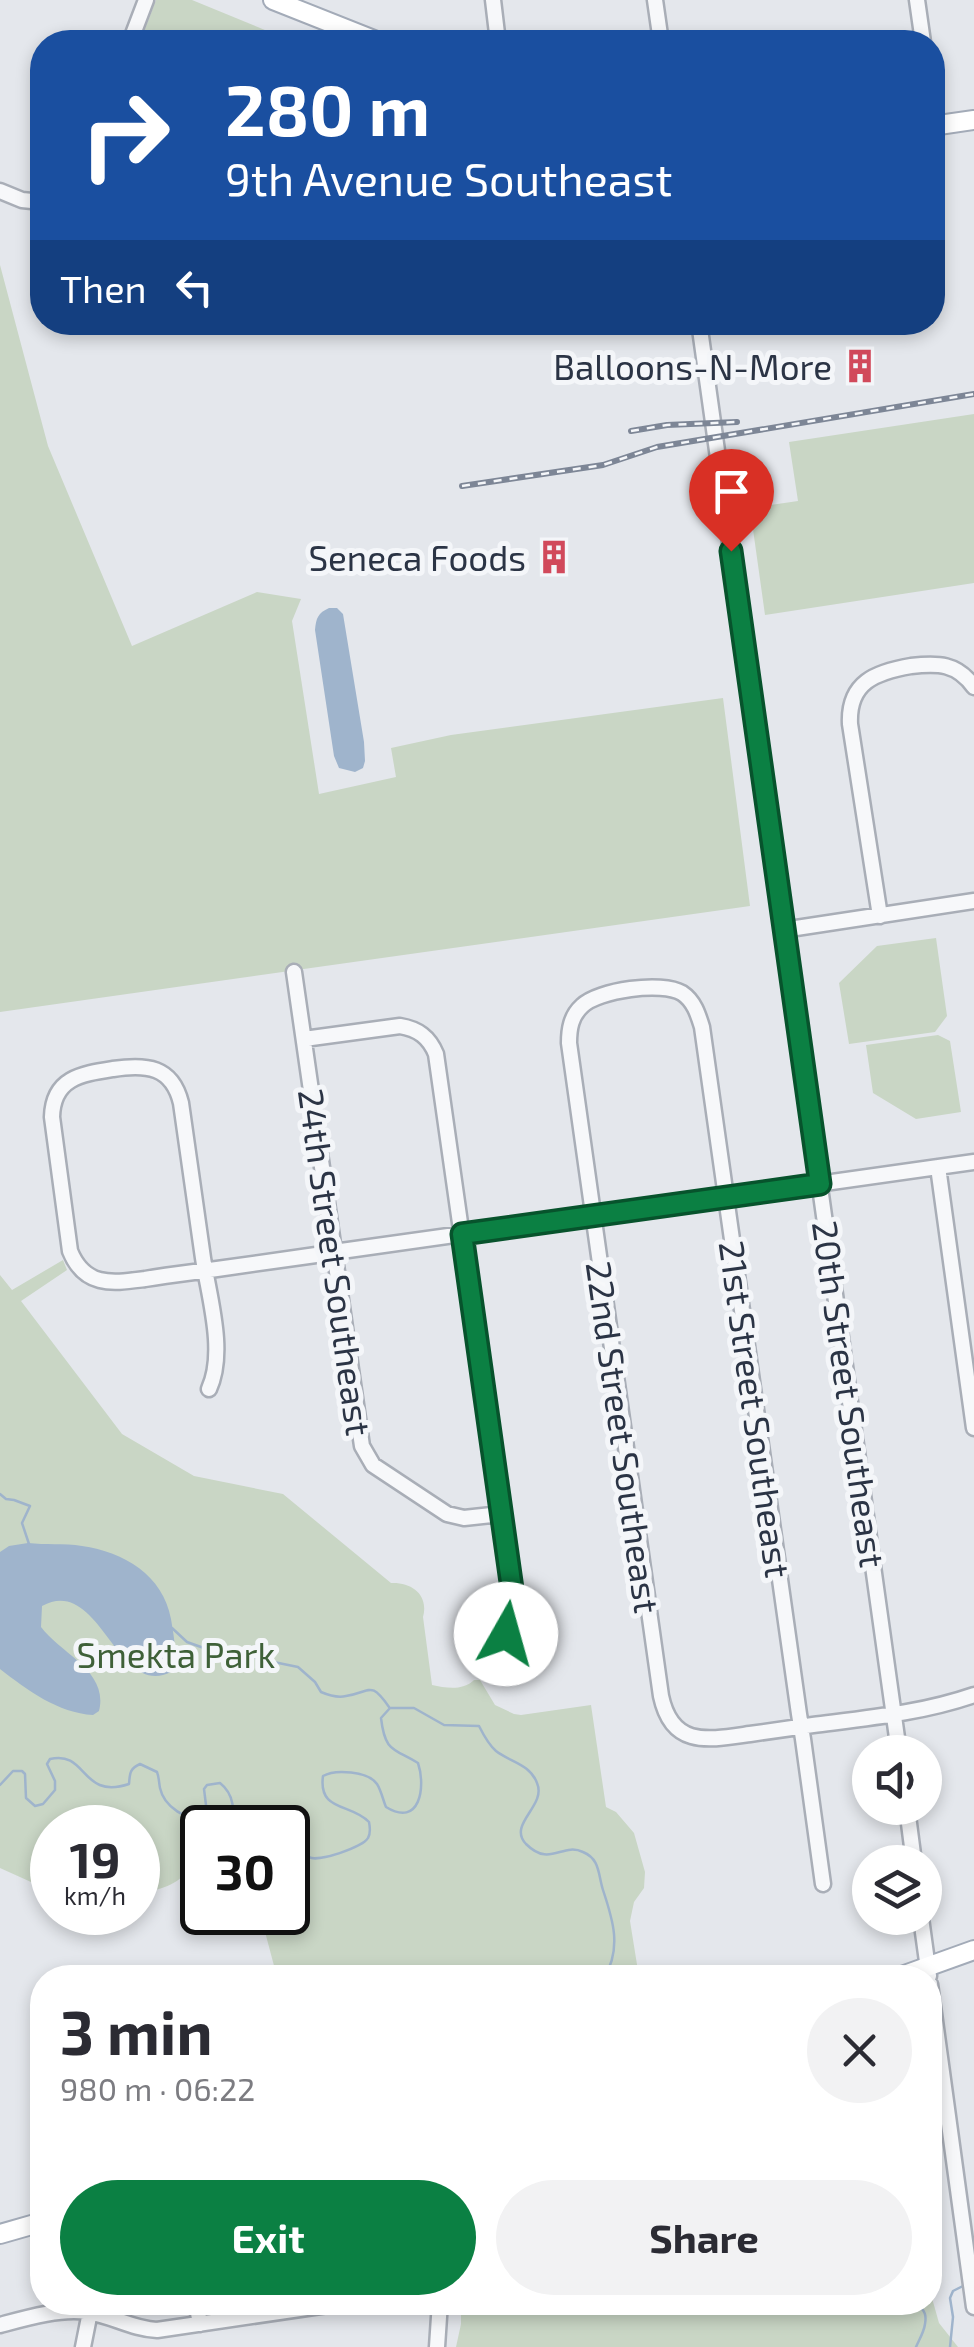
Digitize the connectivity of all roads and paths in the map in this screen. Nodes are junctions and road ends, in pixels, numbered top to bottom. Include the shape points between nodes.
1 (146, 0) edge
2 (273, 0) edge
3 (494, 0) edge
4 (656, 0) edge
5 (918, 0) edge
6 (135, 30) edge
7 (349, 30) edge
8 (497, 30) edge
9 (660, 30) edge
10 (922, 30) edge
11 (974, 120) edge
12 (945, 121) edge
13 (0, 192) edge
14 (30, 201) edge
15 (700, 335) edge
16 (974, 687) edge
17 (974, 901) edge
18 (880, 916) junction
19 (783, 930) junction
20 (294, 972) dead end
21 (630, 990) joint
22 (304, 1038) junction
23 (974, 1162) edge
24 (938, 1166) junction
25 (820, 1184) junction
26 (726, 1198) junction
27 (592, 1215) junction
28 (462, 1234) junction
29 (334, 1252) junction
30 (205, 1270) junction
31 (209, 1389) dead end
32 (974, 1428) edge
33 (502, 1514) junction
34 (506, 1634) dead end
35 (974, 1695) edge
36 (895, 1714) junction
37 (801, 1727) junction
38 (898, 1735) edge
39 (823, 1884) dead end
40 (923, 1935) edge
41 (974, 1950) edge
42 (927, 1965) edge
43 (942, 1968) edge
44 (942, 2071) edge
45 (30, 2225) edge
46 (0, 2234) edge
47 (974, 2307) edge
48 (48, 2315) edge
49 (89, 2315) edge
50 (100, 2315) edge
51 (198, 2315) edge
52 (254, 2315) edge
53 (439, 2315) edge
54 (200, 2324) junction
55 (0, 2325) edge
56 (83, 2347) edge
57 (437, 2347) edge

1 - 6 street
2 - 7 main road
3 - 8 street
4 - 9 street
5 - 10 street
11 - 12 main road
13 - 14 street
15 - 19 street, 20th Street Southeast
16 - 18 street via 945,664 886,670 856,694 850,714
17 - 18 street
18 - 19 street
19 - 25 street, 20th Street Southeast
20 - 22 street, 24th Street Southeast
21 - 26 street, 21st Street Southeast via 668,988 695,1007
21 - 27 street, 22nd Street Southeast via 585,1002 569,1032
22 - 28 street via 400,1026 428,1040 438,1061
22 - 29 street, 24th Street Southeast
23 - 24 street
24 - 25 street
24 - 32 street
25 - 26 street
25 - 36 street, 20th Street Southeast
26 - 27 street
26 - 37 street, 21st Street Southeast
27 - 28 street
27 - 37 street, 22nd Street Southeast via 667,1717 699,1739
28 - 29 street
28 - 33 street
29 - 30 street
29 - 33 street, 24th Street Southeast via 360,1437 369,1460 447,1514
30 - 30 street via 179,1095 166,1076 134,1066 70,1080 52,1107 75,1262 112,1283
30 - 31 street via 216,1352
33 - 34 street via 512,1589
35 - 36 street
36 - 37 street
36 - 38 street, 20th Street Southeast
37 - 39 street, 21st Street Southeast
40 - 42 street
41 - 43 main road
44 - 47 street
45 - 46 main road
48 - 55 street
49 - 56 street
50 - 54 street via 148,2330
51 - 54 street
52 - 54 street
53 - 57 street

